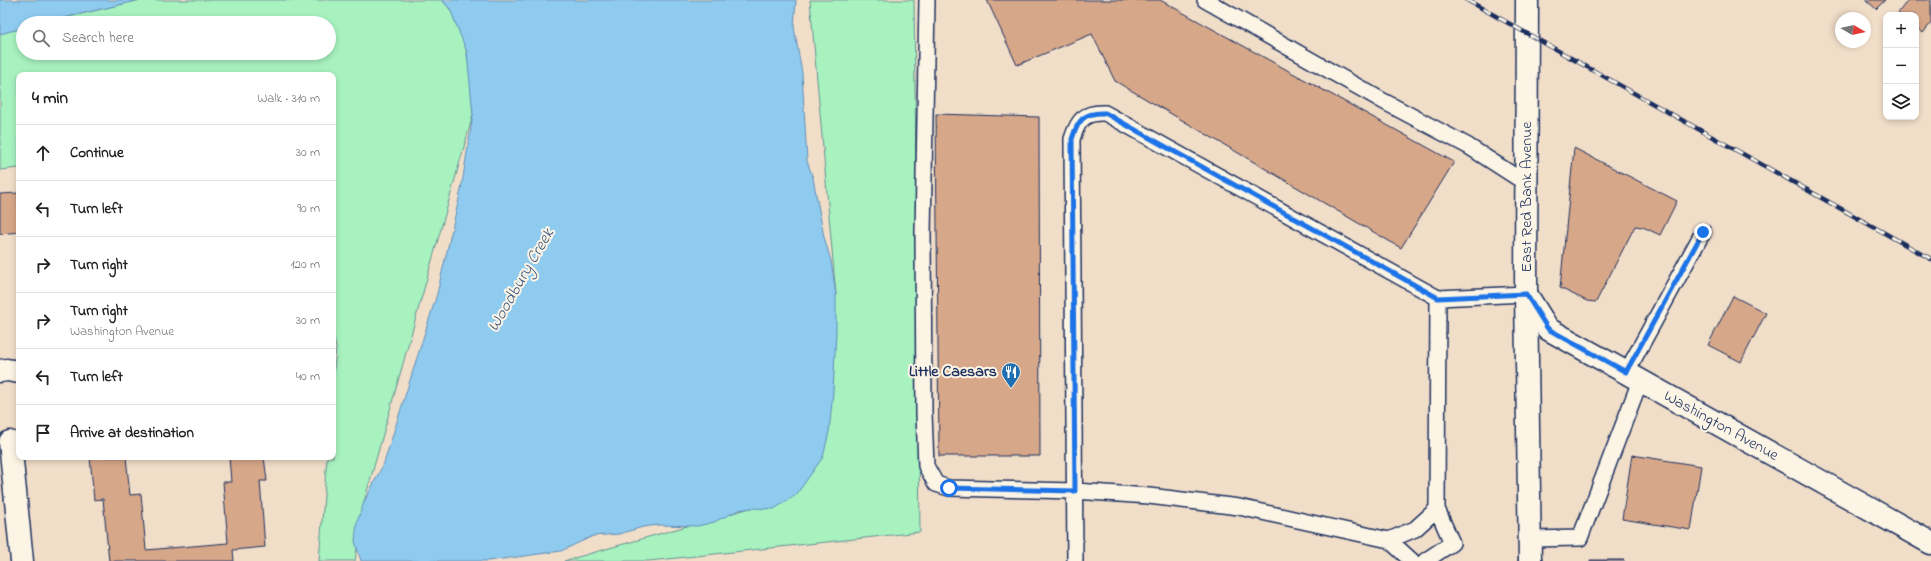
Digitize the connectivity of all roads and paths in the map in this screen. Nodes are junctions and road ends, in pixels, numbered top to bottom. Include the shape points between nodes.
1 (927, 0) edge
2 (1205, 0) edge
3 (1527, 0) edge
4 (1527, 184) junction
5 (1703, 232) dead end
6 (1526, 294) junction
7 (1438, 298) junction
8 (0, 371) edge
9 (16, 372) edge
10 (1633, 377) junction
11 (10, 441) edge
12 (1075, 491) junction
13 (1438, 509) junction
14 (1530, 539) junction
15 (1389, 540) junction
16 (1931, 543) edge
17 (22, 561) edge
18 (1075, 561) edge
19 (1412, 561) edge
20 (1426, 561) edge
21 (1530, 561) edge

1 - 12 lane via 923,234 926,466 936,484 949,488
2 - 4 lane via 1468,146
3 - 4 street, East Red Bank Avenue
4 - 6 street, East Red Bank Avenue
5 - 10 lane
6 - 7 lane
6 - 10 street, Washington Avenue via 1548,329
6 - 14 street, East Red Bank Avenue
7 - 12 lane via 1105,113 1094,113 1084,117 1076,126 1072,139
7 - 13 lane
8 - 9 street
10 - 14 lane via 1580,538
10 - 16 street, Washington Avenue
11 - 17 street
12 - 15 lane via 1148,496 1238,507
12 - 18 lane
13 - 15 lane via 1415,529
13 - 20 lane via 1452,543
14 - 21 street, East Red Bank Avenue
15 - 19 lane

